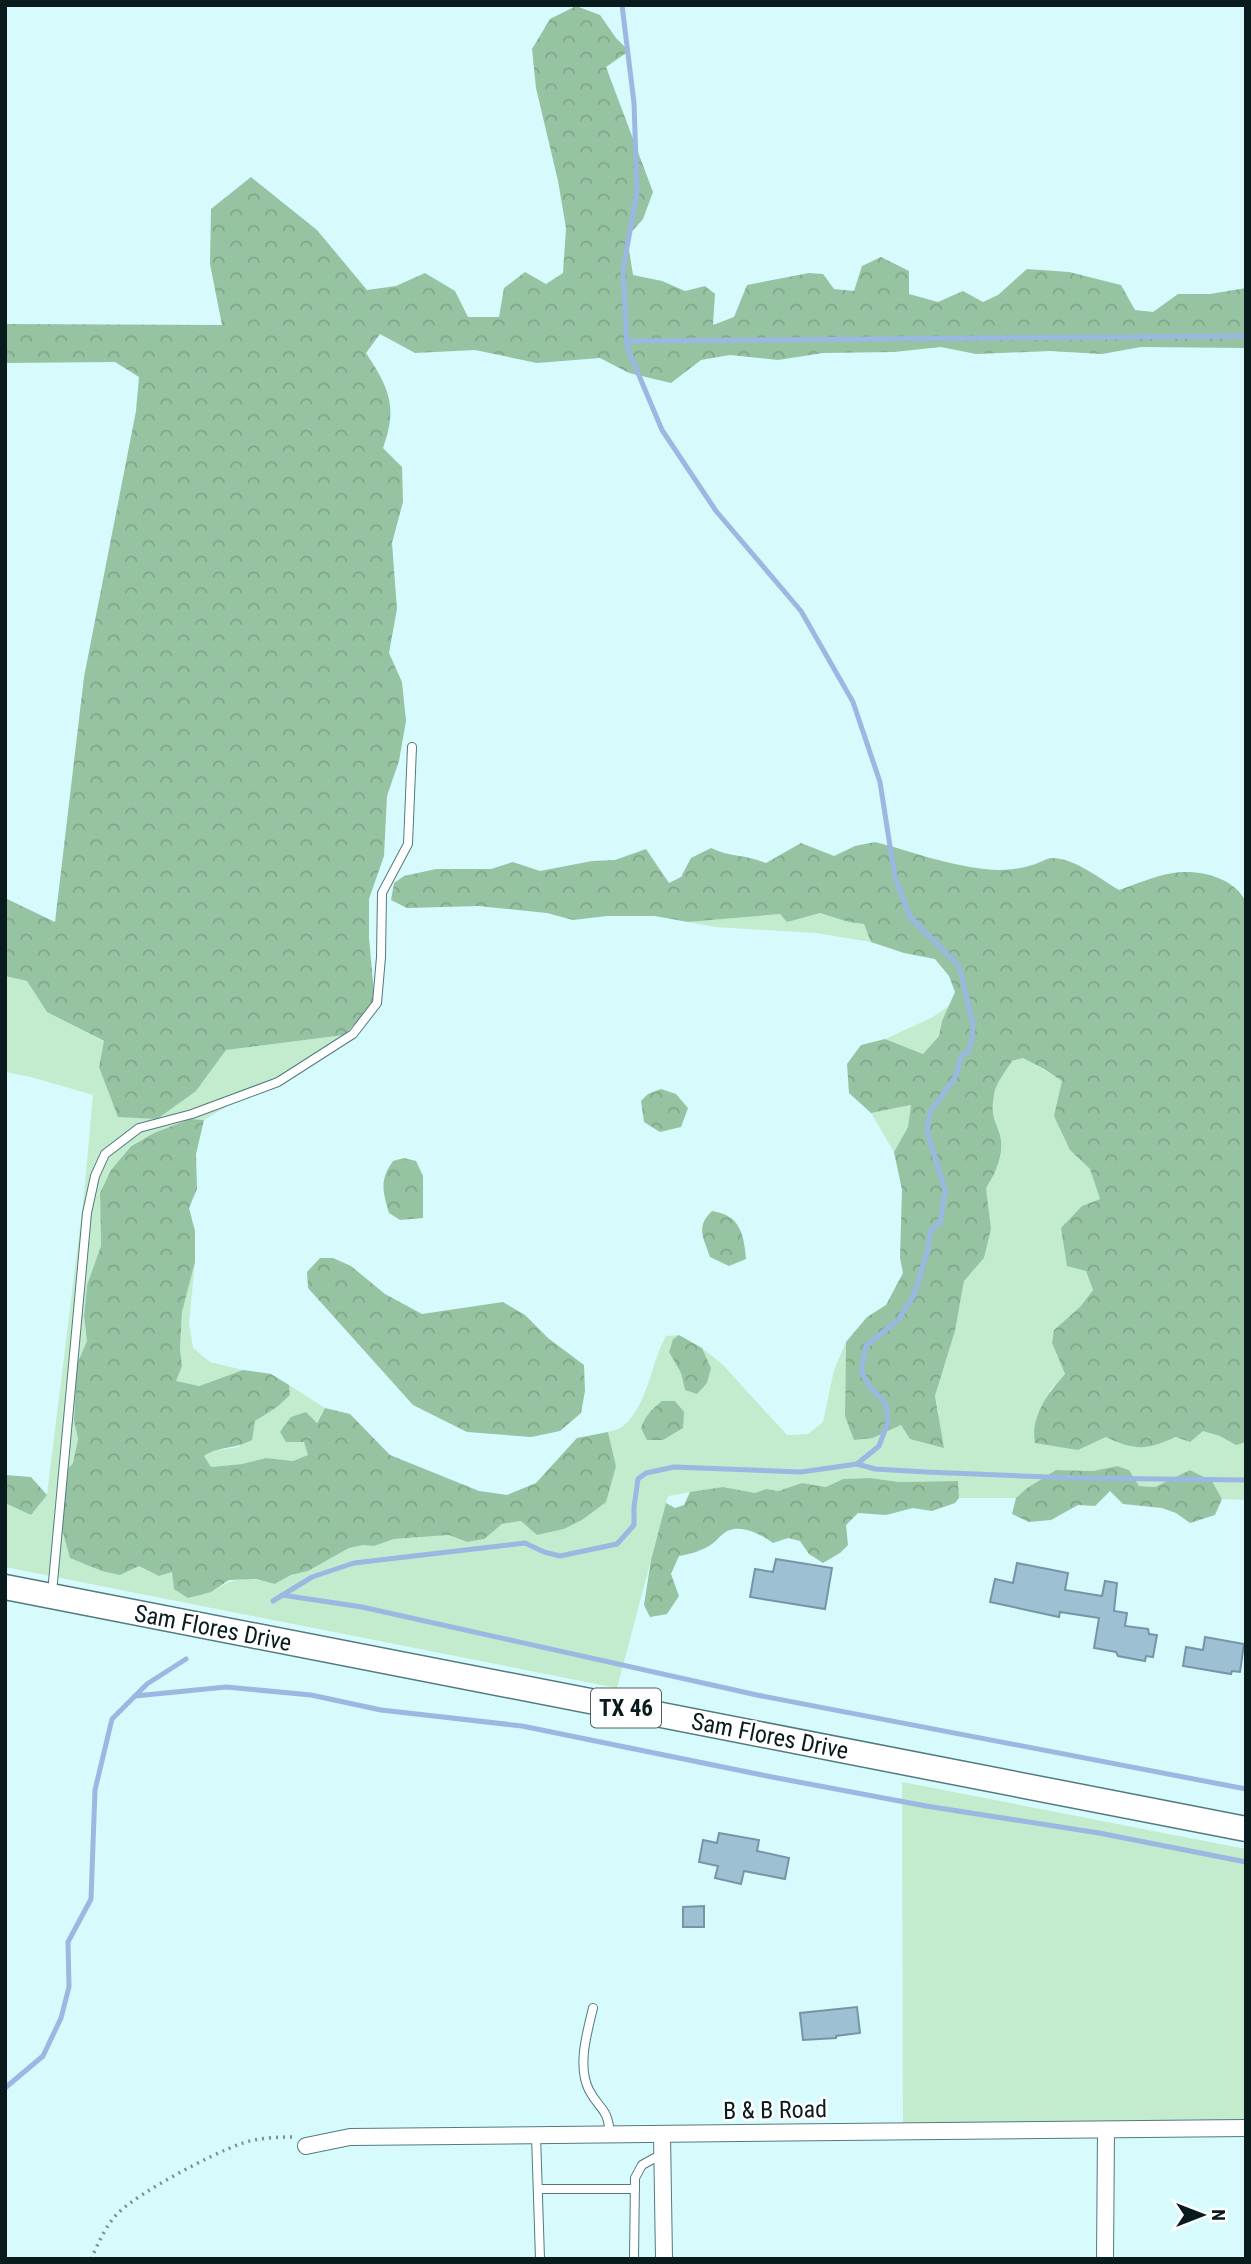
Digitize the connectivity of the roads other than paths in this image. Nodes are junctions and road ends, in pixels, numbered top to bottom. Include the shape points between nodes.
1 (412, 747) dead end
2 (5, 1587) edge
3 (52, 1596) junction
4 (1246, 1829) edge
5 (593, 2008) dead end
6 (1246, 2128) edge
7 (1107, 2130) junction
8 (662, 2134) junction
9 (536, 2135) junction
10 (610, 2135) junction
11 (306, 2146) dead end
12 (663, 2154) junction
13 (538, 2189) junction
14 (635, 2189) junction
15 (540, 2259) edge
16 (634, 2259) edge
17 (664, 2259) edge
18 (1105, 2259) edge

1 - 3 lane via 408,844 382,893 377,1003 354,1034 278,1083 139,1128 105,1154 95,1177 87,1213
2 - 3 main road, Sam Flores Drive / TX 46
3 - 4 main road, Sam Flores Drive / TX 46
5 - 10 lane via 584,2072 588,2088 608,2118
6 - 7 street, B & B Road
7 - 8 street, B & B Road
7 - 18 street
8 - 10 street, B & B Road
8 - 12 street
9 - 10 street, B & B Road
9 - 11 street, B & B Road via 350,2137
9 - 13 lane
12 - 14 lane via 637,2170
12 - 17 street
13 - 14 lane
13 - 15 lane
14 - 16 lane

